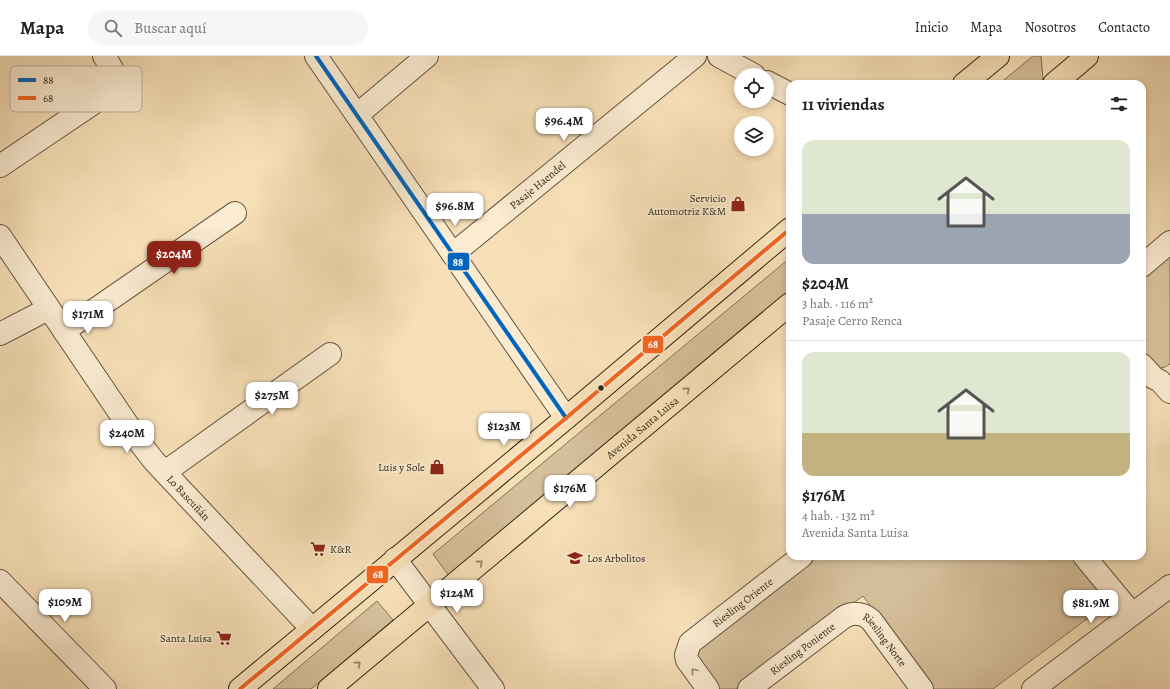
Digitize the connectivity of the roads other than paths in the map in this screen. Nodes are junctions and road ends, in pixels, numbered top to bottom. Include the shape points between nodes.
1 (104, 56) edge
2 (316, 56) edge
3 (427, 56) edge
4 (695, 56) edge
5 (719, 56) edge
6 (998, 56) edge
7 (1087, 56) edge
8 (110, 66) edge
9 (741, 68) edge
10 (969, 80) edge
11 (1059, 80) edge
12 (774, 86) edge
13 (786, 92) edge
14 (80, 112) edge
15 (357, 115) junction
16 (0, 166) edge
17 (235, 212) dead end
18 (786, 232) edge
19 (0, 236) edge
20 (1170, 242) edge
21 (453, 254) junction
22 (1146, 263) edge
23 (786, 307) edge
24 (48, 309) junction
25 (64, 330) junction
26 (0, 334) edge
27 (330, 354) dead end
28 (1146, 369) edge
29 (1167, 382) edge
30 (566, 418) junction
31 (164, 472) junction
32 (395, 559) junction
33 (797, 560) edge
34 (1087, 560) edge
35 (0, 581) edge
36 (1170, 586) edge
37 (429, 604) junction
38 (858, 614) joint
39 (1132, 614) junction
40 (312, 629) junction
41 (105, 689) edge
42 (240, 689) edge
43 (328, 689) edge
44 (493, 689) edge
45 (708, 689) edge
46 (749, 689) edge
47 (922, 689) edge
48 (1033, 689) edge

1 - 8 street
2 - 15 street
3 - 15 street
4 - 21 street, Pasaje Haendel
5 - 9 street
6 - 10 main road
7 - 11 main road
12 - 13 street
14 - 16 street
15 - 21 street
17 - 25 street
18 - 30 main road
19 - 24 street, Lo Bascuñán
20 - 22 street
21 - 30 street
37 -> 23 main road, Avenida Santa Luisa
24 - 25 street, Lo Bascuñán
24 - 26 street
25 - 31 street, Lo Bascuñán via 140,443
27 - 31 street
28 - 29 street via 1154,378
30 - 32 main road
31 - 40 street, Lo Bascuñán
32 - 37 street
32 - 40 main road
45 -> 33 street, Riesling Oriente via 689,664 686,655 690,643
34 - 39 street
35 - 41 street
36 - 39 street
43 -> 37 main road, Avenida Santa Luisa
37 - 44 street
38 - 46 street, Riesling Poniente via 848,614
38 - 47 street, Riesling Norte via 871,620
39 - 48 street
40 - 42 main road

